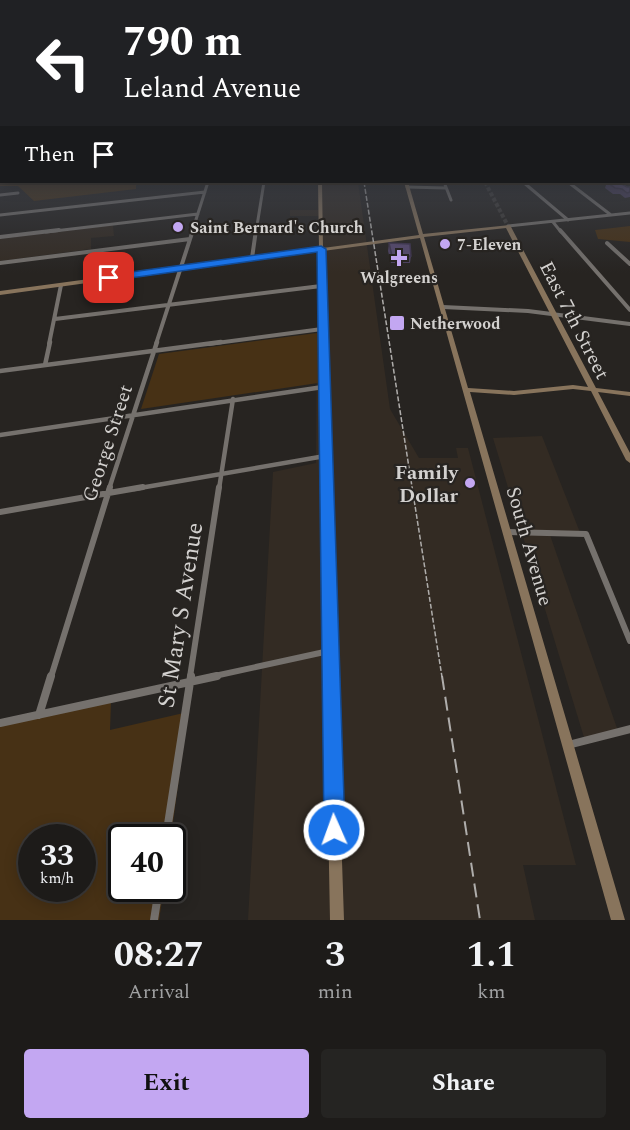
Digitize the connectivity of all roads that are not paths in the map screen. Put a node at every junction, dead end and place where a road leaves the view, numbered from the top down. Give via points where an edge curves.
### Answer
1 (207, 187) edge
2 (263, 187) edge
3 (320, 187) edge
4 (407, 187) edge
5 (435, 187) edge
6 (529, 187) edge
7 (574, 187) edge
8 (446, 188) joint
9 (205, 192) junction
10 (18, 194) dead end
11 (0, 195) edge
12 (451, 200) dead end
13 (630, 213) edge
14 (198, 214) junction
15 (0, 215) edge
16 (611, 215) junction
17 (568, 220) junction
18 (554, 222) junction
19 (508, 226) junction
20 (421, 236) junction
21 (0, 237) edge
22 (190, 239) junction
23 (607, 243) dead end
24 (321, 249) junction
25 (252, 258) junction
26 (0, 263) edge
27 (630, 264) edge
28 (180, 268) junction
29 (61, 285) junction
30 (321, 286) junction
31 (0, 293) edge
32 (168, 305) junction
33 (442, 307) junction
34 (630, 310) edge
35 (555, 314) junction
36 (55, 320) junction
37 (630, 324) edge
38 (322, 328) junction
39 (153, 351) junction
40 (45, 365) junction
41 (0, 371) edge
42 (323, 387) junction
43 (592, 388) junction
44 (466, 390) junction
45 (630, 394) edge
46 (233, 399) junction
47 (133, 414) junction
48 (0, 435) edge
49 (325, 456) junction
50 (630, 460) edge
51 (221, 474) junction
52 (108, 494) junction
53 (0, 512) edge
54 (507, 532) junction
55 (630, 641) edge
56 (330, 651) junction
57 (190, 680) junction
58 (39, 714) junction
59 (0, 723) edge
60 (630, 729) edge
61 (568, 745) junction
62 (168, 824) edge
63 (157, 902) edge
64 (154, 920) edge
65 (337, 920) edge
66 (618, 920) edge

1 - 9 street, George Street
2 - 25 street
3 - 24 street
4 - 20 street, South Avenue
5 - 8 street
6 - 17 street
7 - 16 street
8 - 12 street
9 - 14 street, George Street
9 - 15 street
10 - 11 street
13 - 16 street
14 - 21 street
14 - 22 street, George Street
16 - 17 street
17 - 18 street
18 - 19 street
18 - 34 street
19 - 20 street
19 - 35 street, East 7th Street
20 - 24 street
20 - 33 street, South Avenue
22 - 26 street
22 - 28 street, George Street
23 - 27 street
24 - 25 street
24 - 30 street
25 - 28 street
28 - 29 street
28 - 32 street, George Street
29 - 31 street
29 - 36 street
30 - 32 street
30 - 38 street
32 - 36 street
32 - 39 street, George Street
33 - 35 street
33 - 44 street, South Avenue
35 - 37 street
35 - 43 street, East 7th Street
36 - 40 street
38 - 39 street
38 - 42 street
39 - 40 street
39 - 47 street, George Street
40 - 41 street
42 - 46 street
42 - 49 street
43 - 44 street via 556,387 514,393
43 - 45 street
43 - 50 street, East 7th Street
44 - 54 street, South Avenue
46 - 47 street
46 - 51 street, St Mary S Avenue
47 - 48 street
47 - 52 street, George Street
49 - 51 street
49 - 56 street
51 - 52 street
51 - 57 street, St Mary S Avenue
52 - 53 street
52 - 58 street, George Street
54 - 55 street via 586,534
54 - 61 street, South Avenue
56 - 57 street
56 - 65 street
57 - 58 street
57 - 62 street, St Mary S Avenue
58 - 59 street
60 - 61 street
61 - 66 street, South Avenue
63 - 64 street

